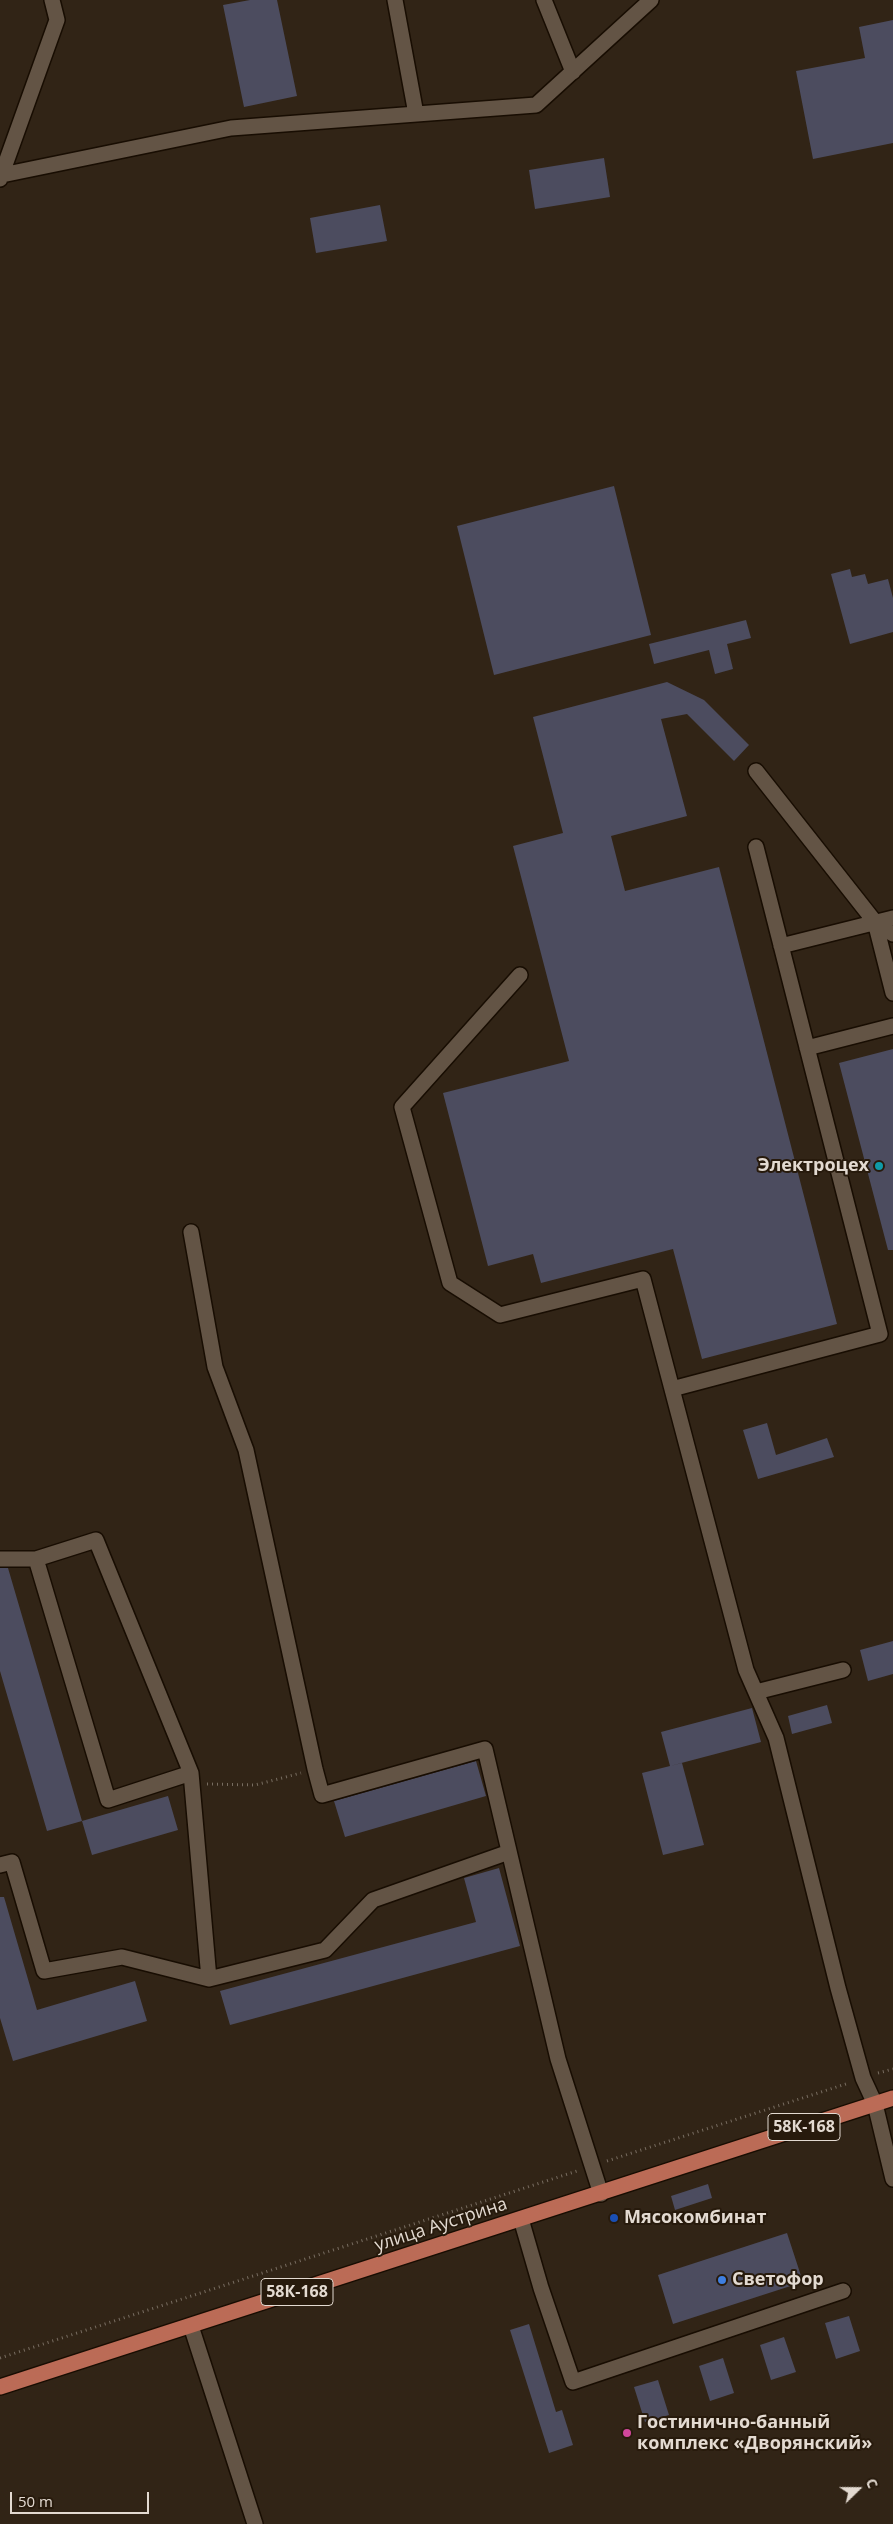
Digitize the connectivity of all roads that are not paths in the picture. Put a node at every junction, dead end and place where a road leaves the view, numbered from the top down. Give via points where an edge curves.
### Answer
1 (52, 0) edge
2 (395, 0) edge
3 (544, 0) edge
4 (651, 0) edge
5 (573, 72) junction
6 (416, 114) junction
7 (1, 177) edge
8 (756, 771) dead end
9 (756, 847) dead end
10 (893, 918) edge
11 (875, 922) junction
12 (893, 934) edge
13 (781, 946) junction
14 (520, 975) dead end
15 (893, 993) edge
16 (893, 1026) edge
17 (807, 1048) junction
18 (191, 1232) dead end
19 (887, 1332) edge
20 (672, 1389) junction
21 (36, 1558) junction
22 (0, 1560) edge
23 (843, 1670) dead end
24 (756, 1692) junction
25 (192, 1778) junction
26 (510, 1852) junction
27 (0, 1865) edge
28 (210, 1979) junction
29 (893, 2098) edge
30 (875, 2104) junction
31 (893, 2179) edge
32 (602, 2194) junction
33 (521, 2219) junction
34 (843, 2291) dead end
35 (191, 2326) junction
36 (0, 2387) edge
37 (255, 2524) edge

1 - 7 street via 57,20
2 - 6 street
3 - 5 street
4 - 5 street
5 - 6 street via 536,105
6 - 7 street via 231,128
8 - 11 street
9 - 13 street
10 - 11 street
11 - 12 street
11 - 13 street
11 - 15 street
13 - 17 street
14 - 20 street via 402,1107 450,1283 500,1316 643,1279
16 - 17 street
17 - 19 street
18 - 26 street via 215,1366 246,1450 322,1795 485,1749
19 - 20 street
20 - 24 street via 746,1670
21 - 22 street
21 - 25 street via 96,1540
21 - 25 street via 108,1800
23 - 24 street
24 - 30 street via 776,1738 838,1988 863,2078
25 - 28 street
26 - 28 street via 373,1900 325,1950
26 - 32 street via 558,2059
27 - 28 street via 12,1862 44,1971 122,1957
29 - 30 main road, улица Аустрина / 58К-168
30 - 31 street
30 - 32 main road, улица Аустрина / 58К-168
32 - 33 main road, улица Аустрина / 58К-168
33 - 34 street via 573,2382
33 - 35 main road, улица Аустрина / 58К-168
35 - 36 main road, улица Аустрина / 58К-168
35 - 37 street

